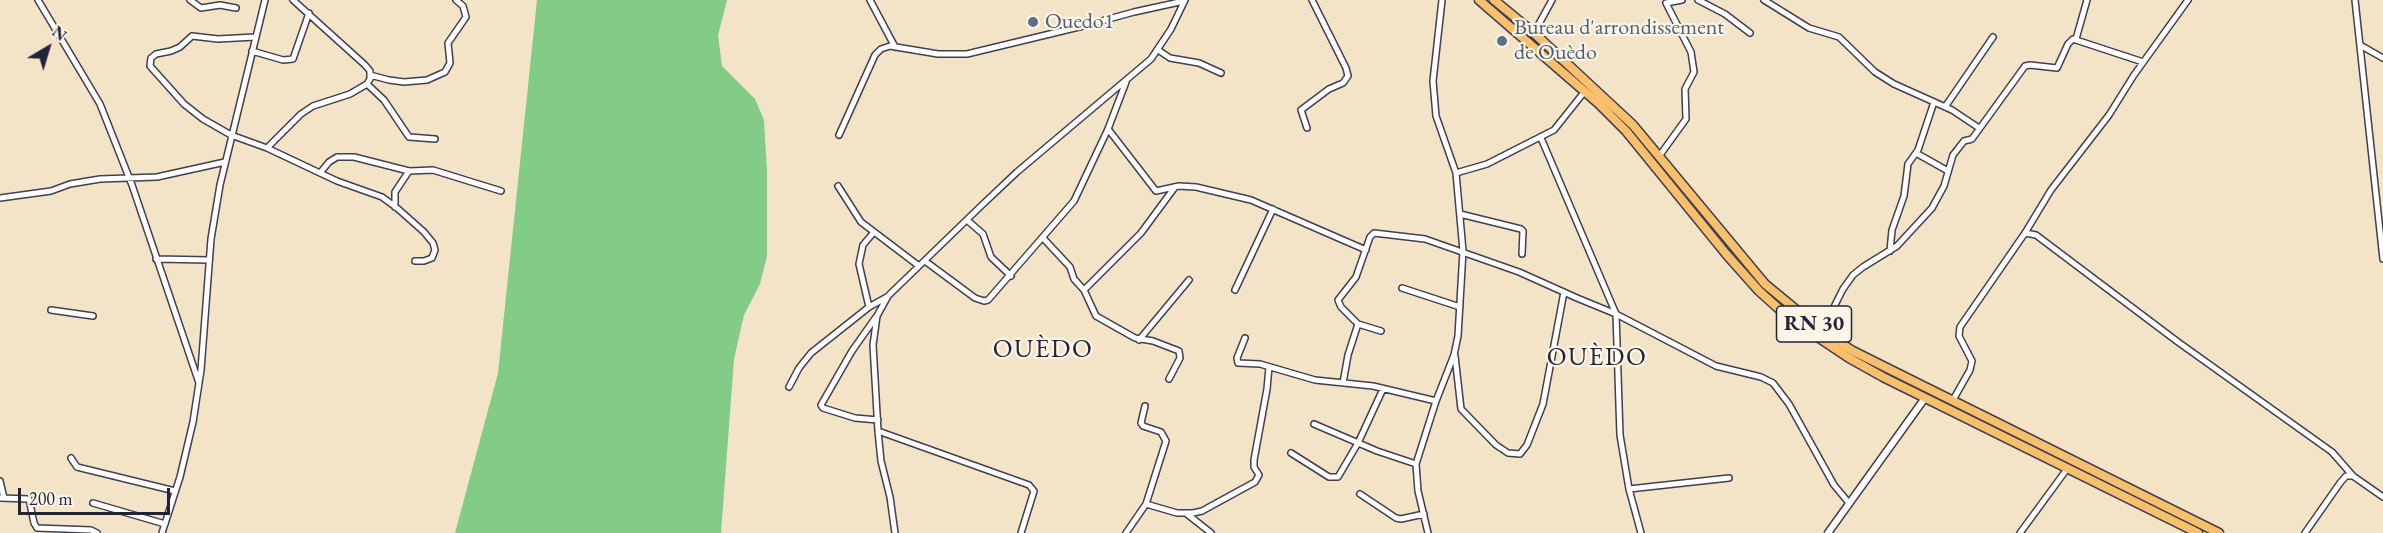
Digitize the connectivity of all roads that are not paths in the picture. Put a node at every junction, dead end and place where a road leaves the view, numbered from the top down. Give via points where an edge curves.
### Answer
1 (38, 0) edge
2 (190, 0) edge
3 (265, 0) edge
4 (293, 0) edge
5 (456, 0) edge
6 (870, 0) edge
7 (1312, 0) edge
8 (1442, 0) edge
9 (1479, 0) edge
10 (1494, 0) edge
11 (1551, 0) edge
12 (1682, 0) edge
13 (1698, 0) edge
14 (1764, 0) edge
15 (2087, 0) edge
16 (2188, 0) edge
17 (2355, 0) edge
18 (1185, 1) edge
19 (236, 8) dead end
20 (309, 13) junction
21 (1534, 33) junction
22 (1750, 33) dead end
23 (255, 37) junction
24 (1993, 37) dead end
25 (2076, 39) junction
26 (2360, 45) junction
27 (895, 47) junction
28 (1158, 50) junction
29 (252, 51) junction
30 (2382, 56) edge
31 (2143, 62) junction
32 (1221, 73) dead end
33 (370, 75) junction
34 (1126, 80) junction
35 (367, 84) junction
36 (1585, 91) junction
37 (1934, 102) junction
38 (1945, 106) junction
39 (1307, 128) dead end
40 (1979, 128) junction
41 (1108, 129) junction
42 (231, 135) junction
43 (839, 135) dead end
44 (1541, 138) junction
45 (435, 139) dead end
46 (267, 148) junction
47 (1916, 153) junction
48 (1660, 155) junction
49 (225, 162) junction
50 (409, 171) junction
51 (1948, 171) junction
52 (320, 173) junction
53 (1456, 173) junction
54 (127, 176) junction
55 (838, 186) dead end
56 (1175, 187) junction
57 (501, 191) dead end
58 (395, 192) junction
59 (382, 197) junction
60 (0, 198) edge
61 (395, 207) junction
62 (1273, 209) junction
63 (1460, 214) junction
64 (966, 220) junction
65 (874, 232) junction
66 (2025, 233) junction
67 (1043, 238) junction
68 (1366, 249) junction
69 (1463, 251) junction
70 (1890, 251) junction
71 (1522, 254) dead end
72 (156, 259) junction
73 (2383, 259) edge
74 (209, 260) junction
75 (415, 261) dead end
76 (925, 261) junction
77 (919, 266) junction
78 (1011, 276) junction
79 (1190, 280) dead end
80 (1402, 288) dead end
81 (1084, 290) junction
82 (1235, 290) dead end
83 (1564, 292) junction
84 (888, 296) junction
85 (869, 307) junction
86 (1460, 307) junction
87 (51, 310) dead end
88 (1616, 314) junction
89 (93, 316) dead end
90 (877, 316) junction
91 (1359, 324) junction
92 (1381, 331) dead end
93 (1822, 331) junction
94 (1245, 338) dead end
95 (1139, 340) junction
96 (1454, 355) junction
97 (1269, 367) junction
98 (1169, 379) dead end
99 (1343, 383) junction
100 (199, 384) junction
101 (789, 387) dead end
102 (1383, 390) junction
103 (1925, 398) junction
104 (1953, 400) junction
105 (1436, 401) junction
106 (1145, 406) dead end
107 (878, 420) junction
108 (1314, 424) dead end
109 (878, 431) junction
110 (1358, 443) junction
111 (1291, 453) dead end
112 (71, 458) dead end
113 (1416, 464) junction
114 (2067, 469) junction
115 (2353, 476) junction
116 (1729, 478) dead end
117 (0, 482) edge
118 (1629, 489) junction
119 (175, 491) junction
120 (1360, 494) dead end
121 (2383, 497) edge
122 (2, 498) edge
123 (93, 503) dead end
124 (1849, 503) junction
125 (1146, 504) junction
126 (1187, 514) junction
127 (1424, 514) junction
128 (165, 524) junction
129 (60, 531) edge
130 (1830, 532) edge
131 (97, 533) edge
132 (162, 533) edge
133 (895, 533) edge
134 (1021, 533) edge
135 (1125, 533) edge
136 (1211, 533) edge
137 (1428, 533) edge
138 (1641, 533) edge
139 (2020, 533) edge
140 (2198, 533) edge
141 (2219, 533) edge
142 (2305, 533) edge

1 - 54 street via 100,104
2 - 19 street via 201,8
3 - 23 street
4 - 20 street
5 - 33 street via 466,17 448,43 450,63 445,72 428,80 404,82
6 - 27 street
7 - 39 street via 1348,76 1301,110
8 - 53 street via 1433,81 1436,116
9 - 36 main road, RN 30
10 - 21 main road, RN 30 / RN 30
11 - 21 street
12 - 48 street via 1666,3 1691,52 1694,72 1685,89 1686,119
13 - 22 street
14 - 37 street via 1809,28 1839,37 1875,72
15 - 25 street
16 - 31 street
17 - 26 street
18 - 27 street via 967,54
18 - 28 street
20 - 29 street via 292,59
20 - 33 street via 365,65
21 - 48 main road, RN 30 / RN 30
23 - 29 street
23 - 42 street via 192,36 180,47 151,58 150,66 184,104
24 - 38 street
25 - 31 street
25 - 40 street via 2068,44 2057,68 2030,64 2020,71
26 - 30 street
26 - 73 street
27 - 43 street via 877,51
28 - 32 street via 1170,58 1203,64
28 - 34 street
29 - 42 street
31 - 66 street via 2051,190
33 - 35 street
34 - 41 street
34 - 64 street
35 - 45 street via 384,100 409,137
35 - 46 street via 313,106
36 - 44 street via 1554,130
36 - 103 main road, RN 30 via 1626,131 1727,255 1776,307 1849,358
37 - 38 street
37 - 47 street
38 - 40 street
40 - 51 street via 1955,153
41 - 56 street via 1156,191
41 - 67 street via 1074,201
42 - 46 street
42 - 49 street
44 - 53 street via 1487,164
44 - 88 street
46 - 52 street
47 - 51 street
47 - 70 street via 1907,168
48 - 93 main road, RN 30 / RN 30 via 1765,284
49 - 54 street via 157,177
49 - 74 street
50 - 52 street via 343,156 329,162
50 - 57 street via 433,170
50 - 58 street
51 - 70 street via 1932,208
52 - 59 street
53 - 63 street
54 - 60 street
54 - 72 street
55 - 65 street via 861,222
56 - 62 street via 1209,189
56 - 81 street via 1141,233
58 - 59 street
58 - 61 street
59 - 61 street
61 - 75 street via 433,243 432,258
62 - 68 street
62 - 82 street
63 - 69 street
63 - 71 street via 1521,229
64 - 76 street
64 - 78 street via 983,234 991,257
65 - 77 street
65 - 85 street via 863,245 859,264
66 - 104 street via 1960,327 1959,336 1972,366
66 - 115 street via 2036,235 2332,452
67 - 78 street
67 - 81 street via 1065,259
68 - 69 street via 1372,235 1386,233 1414,236
68 - 91 street via 1356,278 1338,300
69 - 83 street
69 - 86 street
70 - 93 street via 1853,275
72 - 74 street
72 - 100 street
74 - 100 street
76 - 77 street
76 - 78 street via 984,301
77 - 84 street
79 - 95 street
80 - 86 street
81 - 95 street via 1096,316
83 - 88 street
83 - 96 street via 1543,404 1520,454 1508,453 1496,445 1461,408
84 - 85 street
84 - 90 street
85 - 101 street via 811,353
86 - 96 street
87 - 89 street
88 - 118 street via 1620,435
88 - 124 street via 1716,366 1773,383 1834,485
90 - 107 street via 873,345
90 - 107 street via 821,405 855,418
91 - 92 street
91 - 99 street
93 - 104 main road, RN 30 / RN 30 via 1853,351
94 - 97 street via 1237,362
95 - 98 street via 1171,347 1181,354
96 - 105 street
97 - 99 street
97 - 126 street via 1254,460 1258,479 1202,511
99 - 102 street
100 - 119 street
102 - 105 street
102 - 110 street
103 - 114 main road, RN 30
103 - 124 street
104 - 141 main road, RN 30 / RN 30
105 - 113 street
106 - 125 street via 1141,423 1161,432 1166,441
107 - 109 street
108 - 110 street
109 - 133 street
109 - 134 street via 1029,485 1034,491
110 - 111 street via 1334,478
110 - 113 street
112 - 119 street via 77,467
113 - 127 street
114 - 139 street
114 - 140 main road, RN 30
115 - 121 street
115 - 142 street via 2346,476 2340,483
116 - 118 street
117 - 122 street
118 - 138 street
119 - 128 street
120 - 127 street via 1396,518
122 - 129 street via 28,499 34,526
123 - 128 street
124 - 130 street
125 - 126 street
125 - 135 street
126 - 136 street
127 - 137 street
128 - 132 street
129 - 131 street

